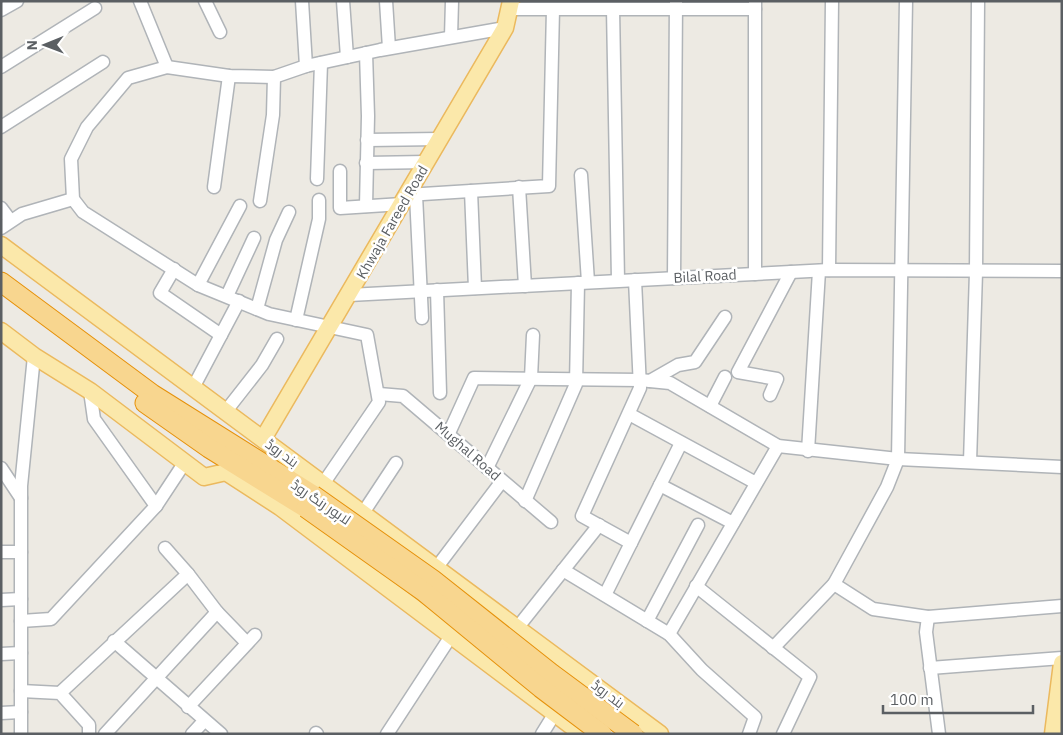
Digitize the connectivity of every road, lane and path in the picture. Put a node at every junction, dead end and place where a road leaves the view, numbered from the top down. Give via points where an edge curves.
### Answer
1 (17, 1) edge
2 (140, 1) edge
3 (205, 1) edge
4 (302, 1) edge
5 (343, 1) edge
6 (386, 1) edge
7 (452, 1) edge
8 (832, 1) edge
9 (906, 1) edge
10 (978, 1) edge
11 (510, 5) edge
12 (676, 5) edge
13 (755, 5) edge
14 (95, 8) dead end
15 (553, 9) junction
16 (613, 9) junction
17 (1, 10) edge
18 (504, 28) junction
19 (220, 32) dead end
20 (451, 36) junction
21 (389, 48) junction
22 (366, 53) junction
23 (347, 57) junction
24 (103, 62) dead end
25 (321, 63) junction
26 (167, 66) junction
27 (306, 66) junction
28 (1, 67) edge
29 (229, 76) junction
30 (274, 77) junction
31 (1, 127) edge
32 (440, 139) junction
33 (367, 140) junction
34 (427, 162) junction
35 (366, 163) junction
36 (340, 171) dead end
37 (581, 175) dead end
38 (317, 179) dead end
39 (214, 187) dead end
40 (519, 187) junction
41 (471, 191) junction
42 (73, 198) junction
43 (408, 198) junction
44 (260, 200) dead end
45 (319, 200) dead end
46 (240, 206) dead end
47 (366, 206) junction
48 (1, 208) edge
49 (289, 212) dead end
50 (6, 224) edge
51 (254, 238) dead end
52 (1, 245) edge
53 (174, 269) junction
54 (902, 269) junction
55 (824, 271) junction
56 (1062, 271) edge
57 (791, 272) junction
58 (976, 272) junction
59 (754, 274) junction
60 (674, 278) junction
61 (618, 280) junction
62 (635, 280) junction
63 (1, 282) edge
64 (583, 282) junction
65 (198, 284) junction
66 (524, 286) junction
67 (475, 288) junction
68 (437, 290) junction
69 (420, 291) junction
70 (349, 295) junction
71 (1, 297) edge
72 (233, 298) junction
73 (257, 309) junction
74 (725, 317) dead end
75 (422, 318) dead end
76 (296, 320) junction
77 (330, 327) junction
78 (1, 331) edge
79 (221, 335) junction
80 (533, 335) dead end
81 (277, 339) dead end
82 (34, 356) junction
83 (725, 377) dead end
84 (531, 378) junction
85 (576, 378) junction
86 (645, 380) junction
87 (194, 386) junction
88 (90, 391) junction
89 (440, 393) dead end
90 (379, 394) junction
91 (770, 395) dead end
92 (710, 406) junction
93 (226, 411) junction
94 (628, 414) junction
95 (449, 434) junction
96 (263, 439) junction
97 (682, 442) junction
98 (778, 446) junction
99 (808, 450) junction
100 (898, 459) junction
101 (185, 462) junction
102 (970, 462) junction
103 (396, 463) dead end
104 (1062, 466) edge
105 (1, 468) edge
106 (487, 468) junction
107 (502, 480) junction
108 (756, 483) junction
109 (660, 485) junction
110 (314, 495) junction
111 (21, 498) junction
112 (525, 501) junction
113 (156, 506) junction
114 (363, 513) junction
115 (551, 522) dead end
116 (733, 523) junction
117 (599, 525) junction
118 (698, 525) dead end
119 (631, 543) junction
120 (165, 548) dead end
121 (1, 552) edge
122 (21, 552) junction
123 (437, 567) junction
124 (563, 570) junction
125 (188, 574) junction
126 (834, 584) junction
127 (696, 586) junction
128 (605, 595) junction
129 (21, 599) junction
130 (1, 600) edge
131 (1062, 606) edge
132 (217, 612) junction
133 (928, 617) junction
134 (21, 621) junction
135 (648, 621) junction
136 (518, 627) junction
137 (669, 634) junction
138 (451, 636) junction
139 (114, 641) junction
140 (773, 648) junction
141 (1, 654) edge
142 (21, 654) junction
143 (1062, 658) edge
144 (1062, 663) edge
145 (930, 668) junction
146 (156, 679) junction
147 (21, 691) junction
148 (60, 692) junction
149 (188, 707) junction
150 (21, 712) junction
151 (1, 713) edge
152 (555, 713) junction
153 (204, 721) junction
154 (92, 731) edge
155 (21, 734) edge
156 (105, 734) edge
157 (192, 734) edge
158 (221, 734) edge
159 (387, 734) edge
160 (542, 734) edge
161 (582, 734) edge
162 (602, 734) edge
163 (633, 734) edge
164 (660, 734) edge
165 (749, 734) edge
166 (783, 734) edge
167 (939, 734) edge
168 (1053, 734) edge

1 - 17 street
2 - 26 street
3 - 19 street
4 - 27 street
5 - 23 street
6 - 21 street
7 - 20 street
8 - 55 street
9 - 54 street
10 - 58 street
11 - 15 street
11 - 18 main road, Khwaja Fareed Road
12 - 13 street
12 - 16 street
12 - 60 street
13 - 59 street
14 - 28 street
15 - 16 street
15 - 40 street via 549,186
16 - 61 street
18 - 20 street
18 - 32 main road, Khwaja Fareed Road
20 - 21 street
21 - 22 street
22 - 23 street
22 - 33 street
23 - 25 street
24 - 31 street
25 - 27 street
25 - 38 street
26 - 29 street
26 - 42 street via 128,78 87,127 71,158
27 - 30 street
29 - 30 street
29 - 39 street
30 - 44 street via 274,115
32 - 33 street
32 - 34 main road, Khwaja Fareed Road
33 - 35 street
34 - 35 street
34 - 43 main road, Khwaja Fareed Road
35 - 47 street
36 - 47 street via 340,208
37 - 64 street
40 - 41 street
40 - 66 street
41 - 43 street
41 - 67 street
42 - 50 street via 22,214
42 - 53 street via 83,212
43 - 47 street
43 - 69 street
43 - 70 main road, Khwaja Fareed Road
45 - 76 street via 319,219
46 - 65 street
48 - 50 street
49 - 73 street via 276,240
51 - 72 street
52 - 87 main road, بند روڈ
53 - 65 street
53 - 79 street via 160,293
54 - 55 street, Bilal Road
54 - 58 street, Bilal Road
54 - 100 street
55 - 57 street, Bilal Road
55 - 99 street
56 - 58 street, Bilal Road
57 - 59 street, Bilal Road
57 - 91 street via 738,372 776,379
58 - 102 street
59 - 60 street, Bilal Road
60 - 62 street, Bilal Road
61 - 62 street, Bilal Road
61 - 64 street, Bilal Road
62 - 86 street
63 - 110 highway, لاہور رنگ روڈ via 152,394
64 - 66 street, Bilal Road
64 - 85 street
65 - 72 street
66 - 67 street, Bilal Road
67 - 68 street, Bilal Road
68 - 69 street, Bilal Road
68 - 89 street
69 - 70 street, Bilal Road
69 - 75 street
70 - 77 main road, Khwaja Fareed Road
71 - 110 highway, لاہور رنگ روڈ via 175,426 240,467
72 - 73 street
72 - 79 street
73 - 76 street
74 - 86 street via 695,362 678,365
76 - 77 street
77 - 90 street via 367,335
77 - 96 main road, Khwaja Fareed Road
78 - 82 main road
79 - 87 street
80 - 84 street
81 - 93 street via 262,365
82 - 88 main road
82 - 111 street
83 - 92 street
84 - 85 street
84 - 95 street via 474,378
84 - 106 street
85 - 86 street
85 - 112 street
86 - 92 street via 670,383
86 - 94 street
87 - 93 main road, بند روڈ
88 - 101 main road
88 - 113 street via 94,419
90 - 95 street, Mughal Road via 403,396
90 - 110 street via 379,402
92 - 98 street
93 - 96 main road, بند روڈ
94 - 97 street
94 - 117 street via 582,516
95 - 106 street, Mughal Road
96 - 110 main road, بند روڈ
97 - 108 street
97 - 109 street
98 - 99 street
98 - 108 street
99 - 100 street
100 - 102 street
100 - 126 street
101 - 113 street
101 - 138 main road via 204,477 226,472 280,507
102 - 104 street
103 - 114 street
105 - 111 street
106 - 107 street, Mughal Road
107 - 112 street, Mughal Road
107 - 123 street
108 - 116 street
109 - 116 street
109 - 119 street
110 - 114 main road, بند روڈ
110 - 162 highway, لاہور رنگ روڈ, bridge via 423,591
110 - 163 highway, لاہور رنگ روڈ, bridge via 432,579
111 - 122 street
112 - 115 street, Mughal Road
113 - 134 street via 51,619
114 - 123 main road, بند روڈ
116 - 127 street
117 - 119 street
117 - 124 street
118 - 135 street
119 - 128 street
120 - 125 street
121 - 122 street
122 - 129 street
123 - 136 main road, بند روڈ
124 - 128 street
124 - 136 street
125 - 132 street
125 - 139 street
126 - 133 street via 873,609
126 - 140 street
127 - 137 street
127 - 140 street
128 - 135 street
129 - 130 street
129 - 134 street
131 - 133 street
132 - 146 street
132 - 149 street via 251,639
133 - 145 street via 926,632
134 - 142 street
135 - 137 street
136 - 164 main road, بند روڈ
137 - 165 street via 702,670 755,717
138 - 152 main road
138 - 159 street
139 - 146 street
139 - 148 street
140 - 166 street via 810,677
141 - 142 street
142 - 147 street
143 - 145 street
144 - 168 main road
145 - 167 street
146 - 149 street
146 - 156 street
147 - 148 street
147 - 150 street
148 - 154 street
149 - 153 street
150 - 151 street
150 - 155 street
152 - 160 street
152 - 161 main road
153 - 157 street
153 - 158 street

